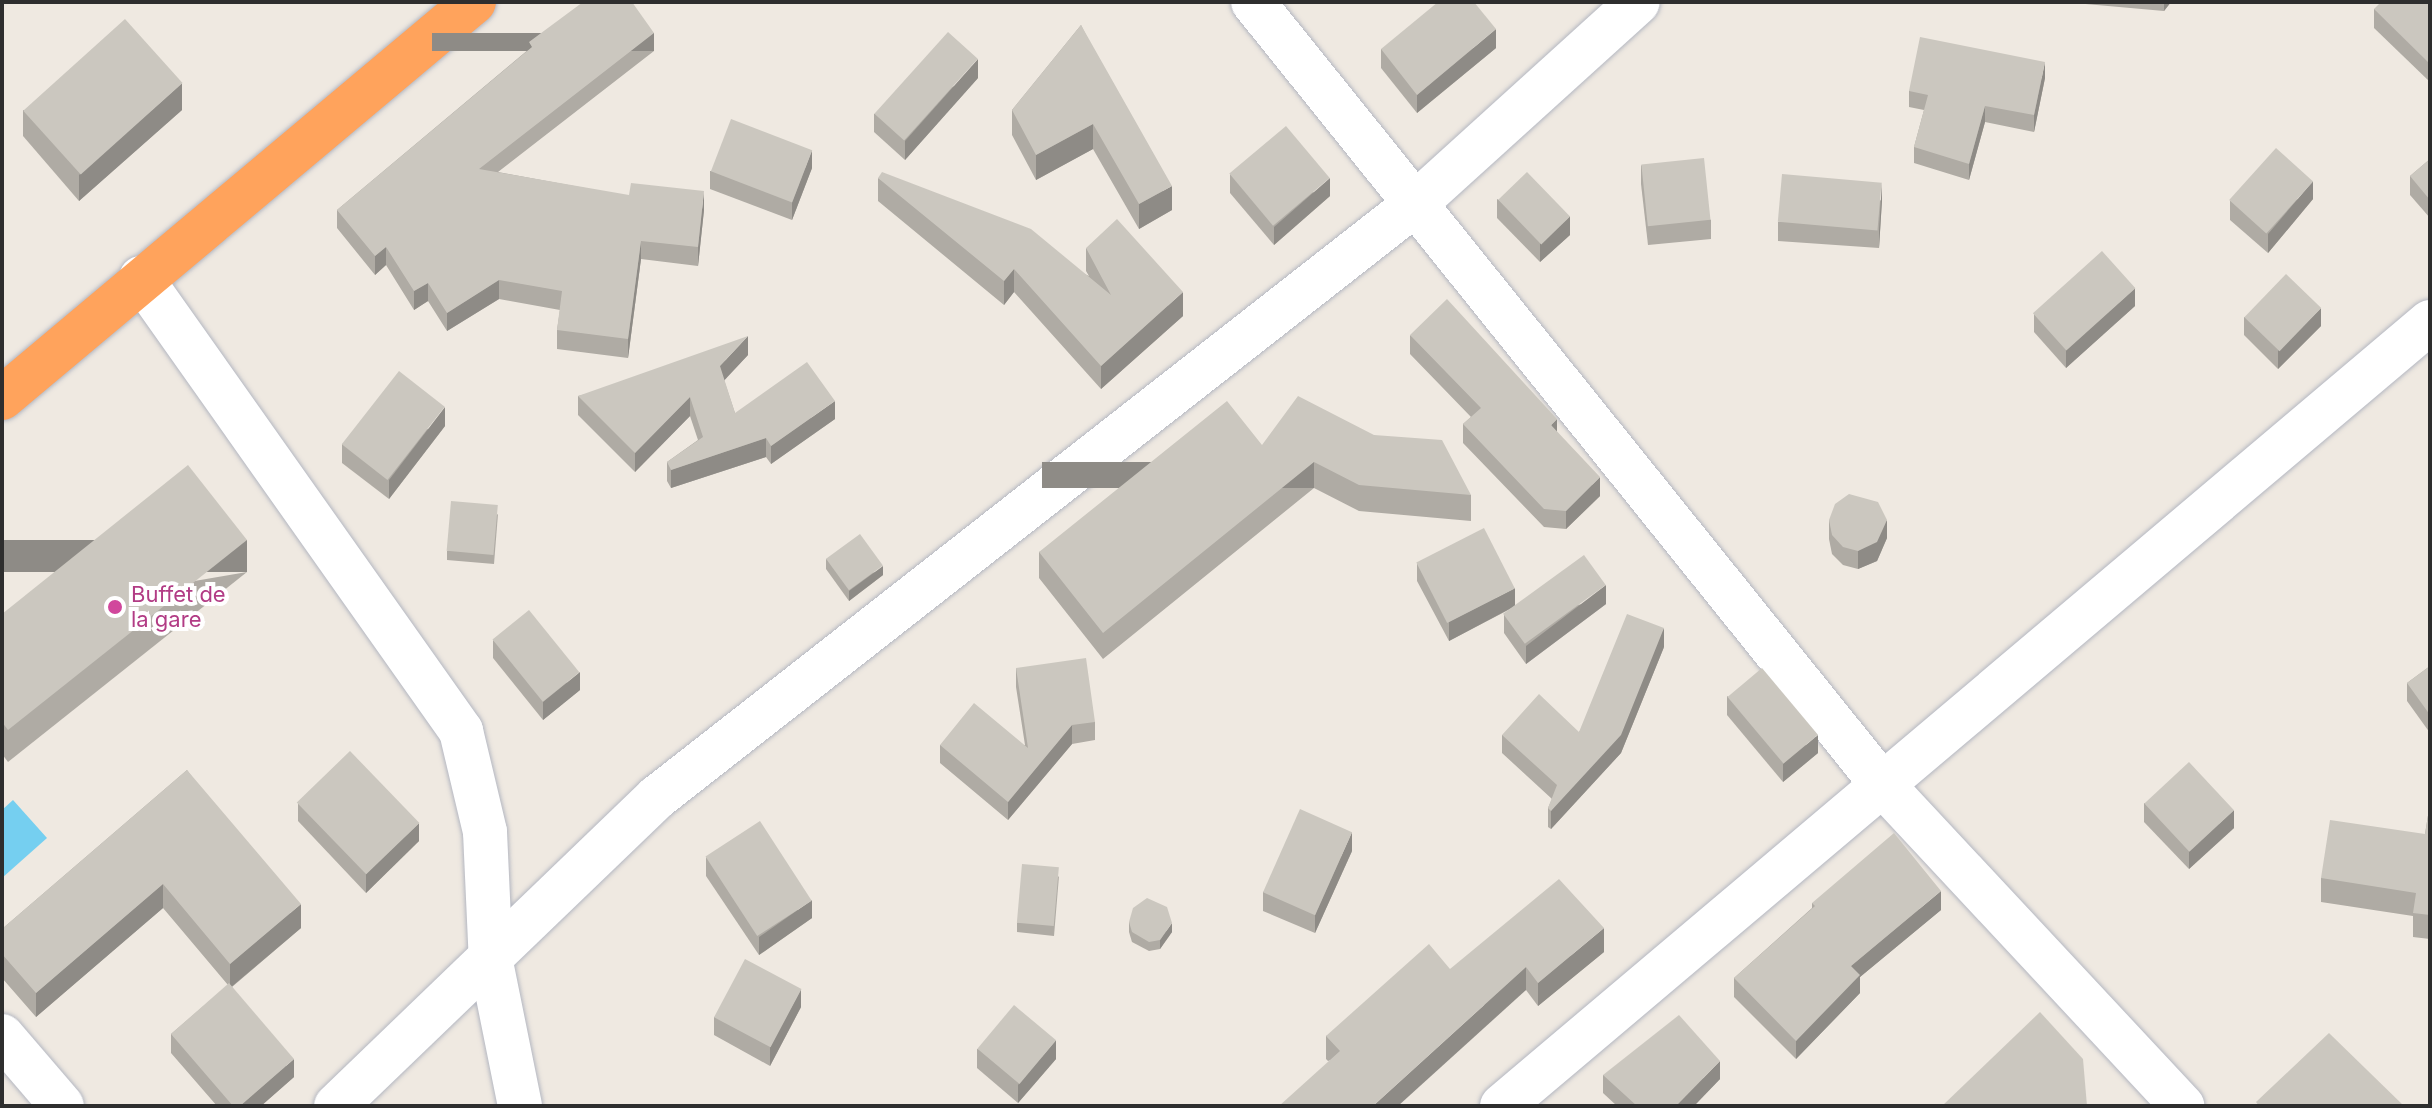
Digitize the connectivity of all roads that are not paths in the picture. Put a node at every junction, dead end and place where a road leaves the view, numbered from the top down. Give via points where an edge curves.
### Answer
1 (474, 2) edge
2 (1253, 2) edge
3 (1638, 2) edge
4 (1414, 205) junction
5 (141, 278) junction
6 (2430, 322) edge
7 (2, 398) edge
8 (1881, 783) junction
9 (491, 962) junction
10 (2, 1036) edge
11 (62, 1106) edge
12 (336, 1106) edge
13 (520, 1106) edge
14 (1502, 1106) edge
15 (2182, 1106) edge

1 - 5 highway
2 - 4 street
3 - 4 street
4 - 8 street
4 - 9 street via 656,798
5 - 7 highway
5 - 9 street via 461,731 485,832
6 - 8 street
8 - 14 street
8 - 15 street
9 - 12 street
9 - 13 street
10 - 11 street

